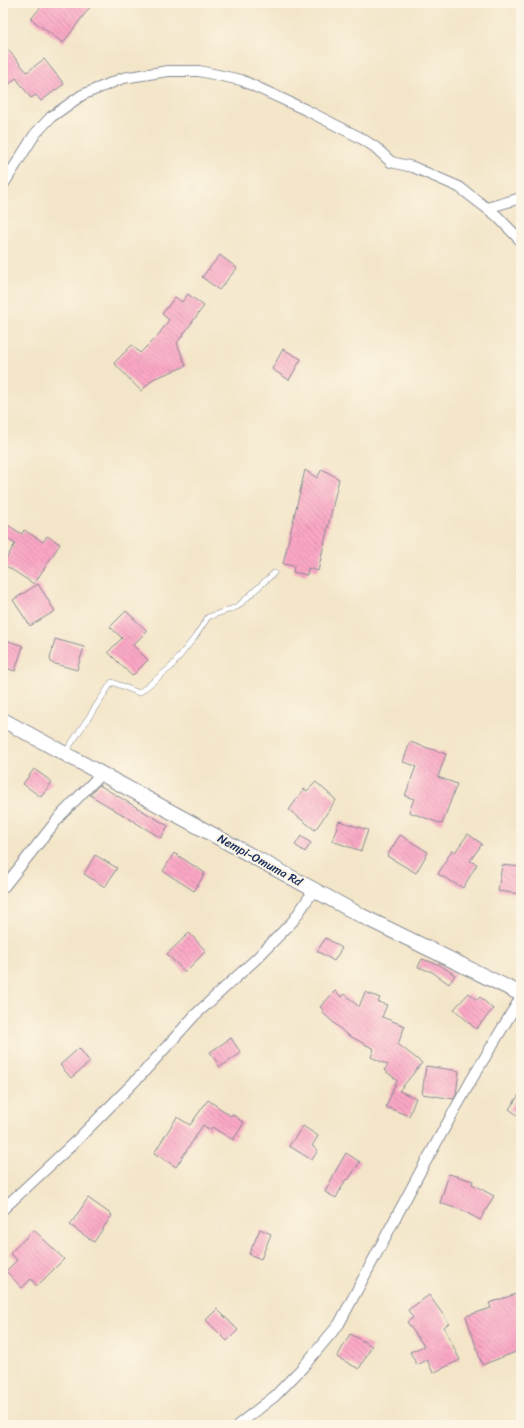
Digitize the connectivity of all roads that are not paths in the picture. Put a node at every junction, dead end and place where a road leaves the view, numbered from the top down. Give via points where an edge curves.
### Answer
1 (3, 185) edge
2 (521, 198) edge
3 (487, 208) junction
4 (521, 241) edge
5 (274, 573) dead end
6 (3, 720) edge
7 (65, 753) junction
8 (102, 774) junction
9 (3, 888) edge
10 (314, 890) junction
11 (521, 996) edge
12 (3, 1209) edge
13 (238, 1425) edge

1 - 3 street via 35,134 50,117 82,94 123,78 168,71 199,71 240,80 306,110 375,147 391,162 413,167 459,187
2 - 3 street
3 - 4 street
5 - 7 lane via 237,607 208,617 172,667 139,693 112,682
6 - 7 street, Nempi-Omuma Rd
7 - 8 street, Nempi-Omuma Rd
8 - 9 street via 61,815
8 - 10 street, Nempi-Omuma Rd
10 - 11 street, Nempi-Omuma Rd
10 - 12 street via 293,921 256,959 195,1015 76,1141
11 - 13 street via 428,1159 339,1324 275,1396

